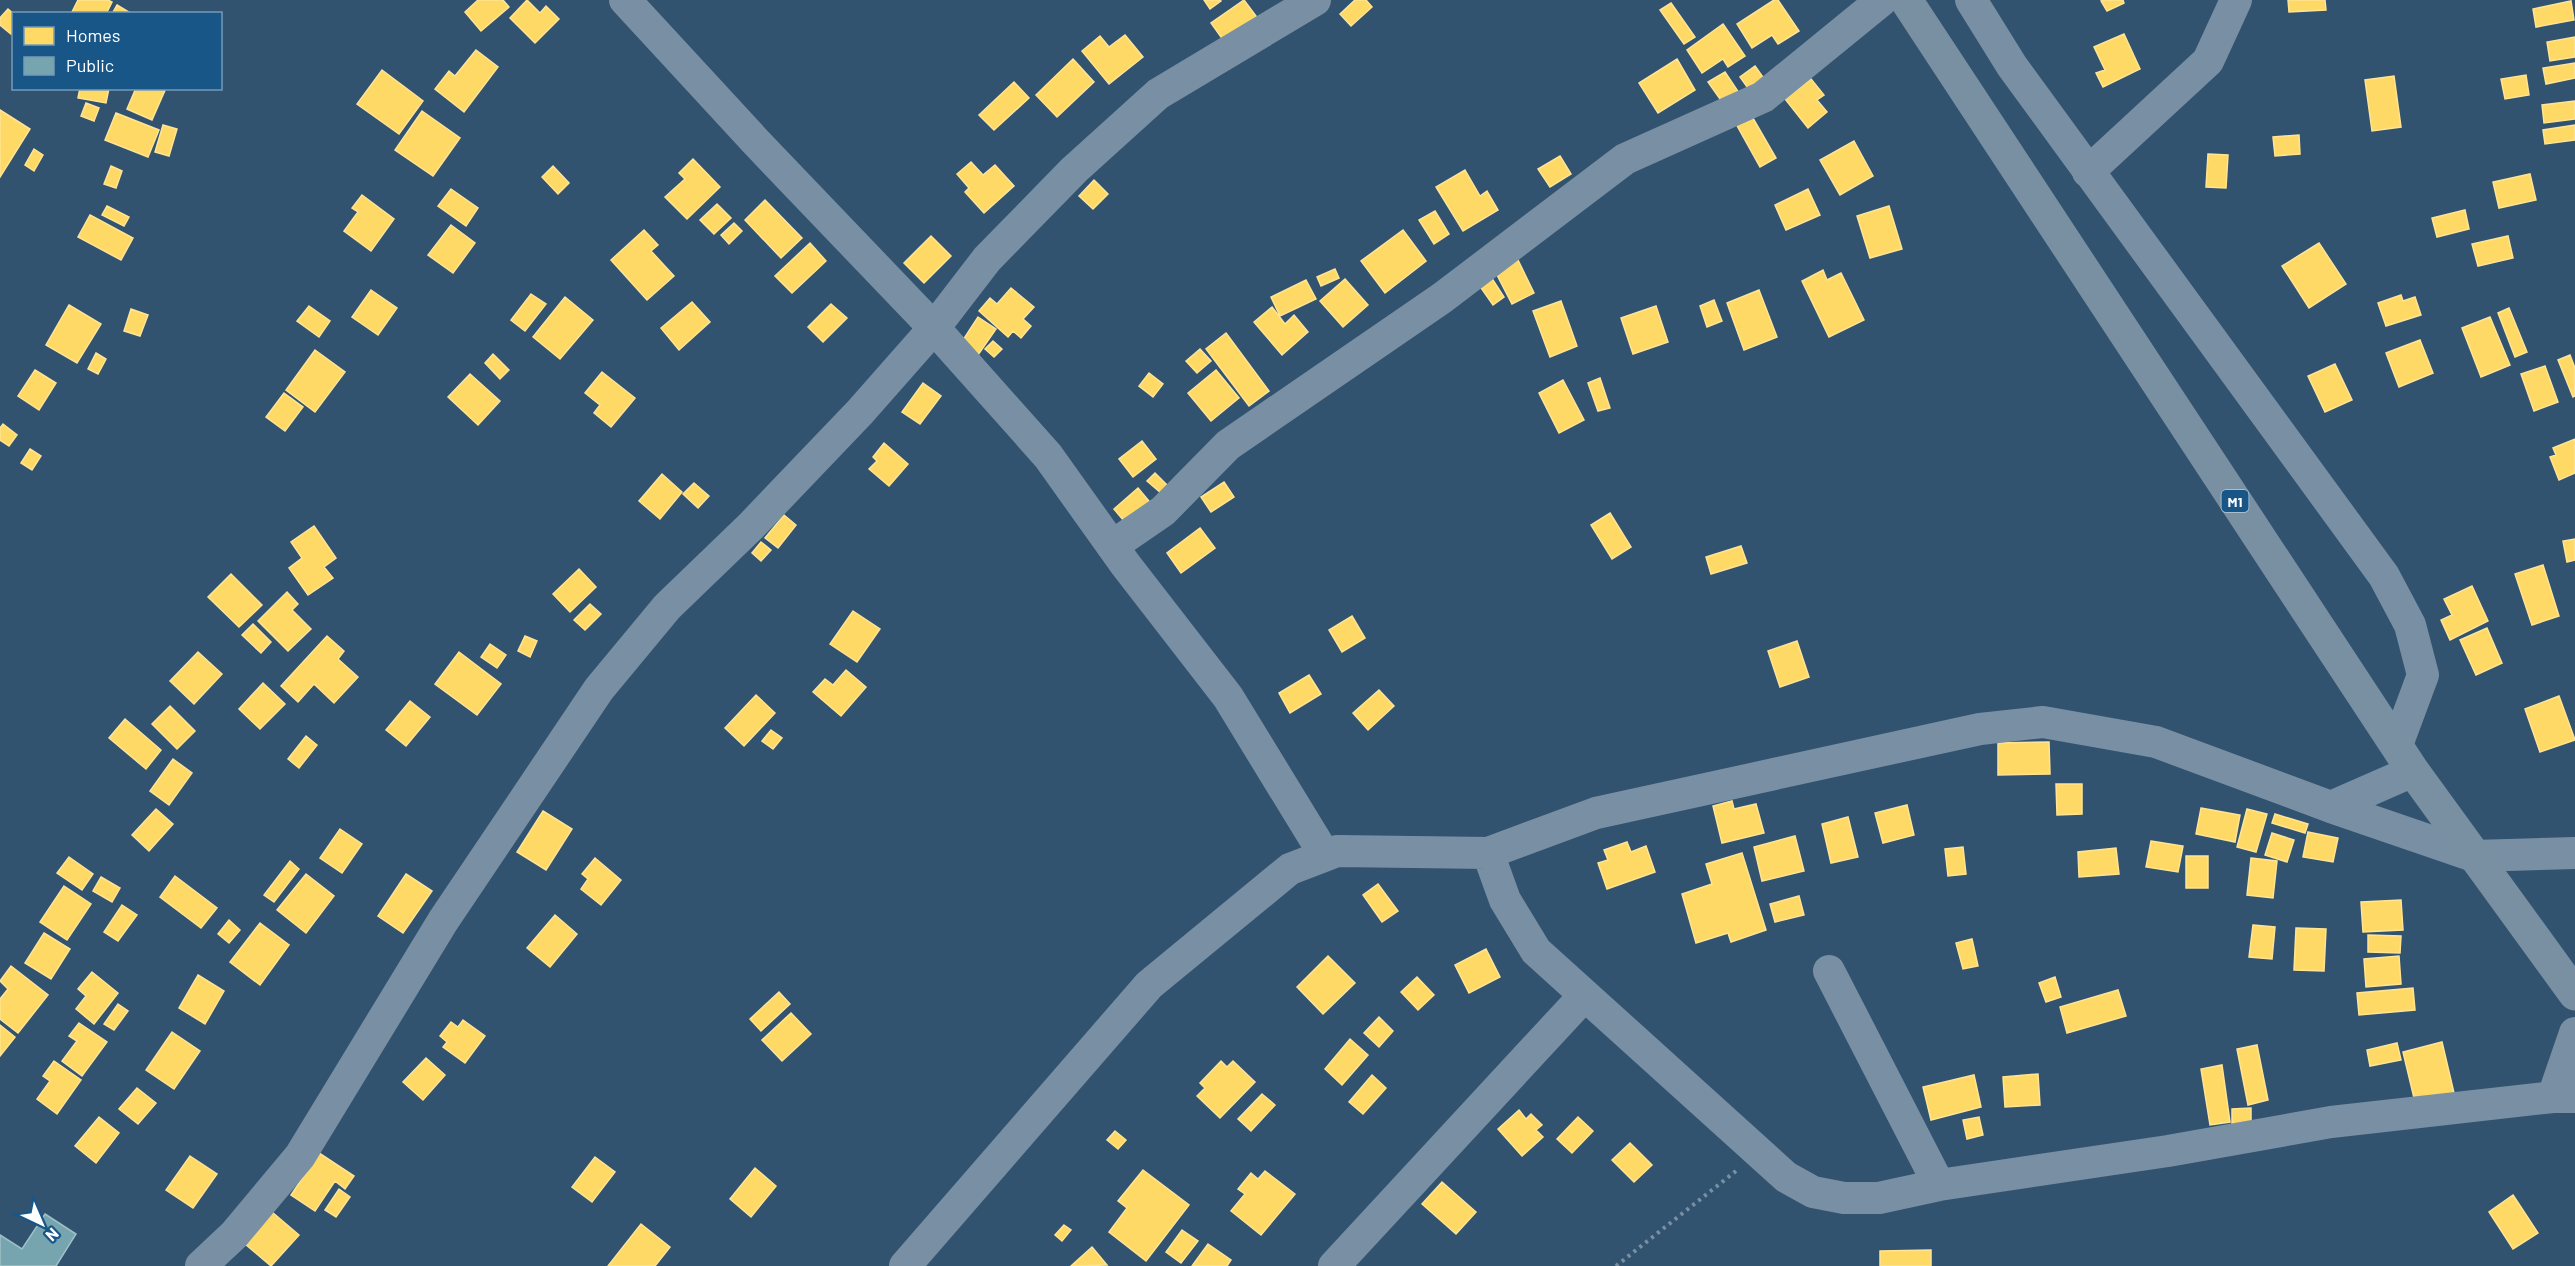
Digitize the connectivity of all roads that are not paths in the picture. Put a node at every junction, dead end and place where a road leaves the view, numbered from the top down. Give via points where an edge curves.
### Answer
1 (625, 0) edge
2 (1315, 0) edge
3 (1882, 0) edge
4 (1906, 0) edge
5 (1971, 0) edge
6 (2236, 0) edge
7 (2088, 172) junction
8 (934, 328) junction
9 (1113, 546) junction
10 (2405, 758) junction
11 (2331, 807) junction
12 (1488, 853) junction
13 (2575, 853) edge
14 (1324, 854) junction
15 (2474, 856) junction
16 (1829, 971) dead end
17 (2575, 994) edge
18 (1584, 996) junction
19 (2575, 1034) edge
20 (2564, 1097) edge
21 (1939, 1185) junction
22 (909, 1264) edge
23 (201, 1266) edge
24 (1334, 1266) edge

1 - 8 street
2 - 8 street via 1158,94 1074,170 987,259
3 - 9 street via 1763,97 1625,159 1442,298 1228,445 1163,511
4 - 10 highway, M1
5 - 7 street via 2012,66
6 - 7 street via 2208,61
7 - 10 street via 2384,576 2410,625 2423,675
8 - 9 street via 1048,456
8 - 23 street via 861,412 667,607 599,689 443,921 300,1156 234,1235
9 - 14 street via 1228,697
10 - 11 street
10 - 15 highway, M1
11 - 12 street via 2156,742 2043,722 1980,729 1596,813
11 - 15 street
12 - 14 street
12 - 18 street via 1519,927 1536,951
13 - 15 street
14 - 22 street via 1290,868 1149,985
15 - 17 highway, M1
16 - 21 street
18 - 21 street via 1786,1177 1813,1192 1845,1198 1879,1198
18 - 24 street
19 - 20 street
20 - 21 street via 2331,1122

